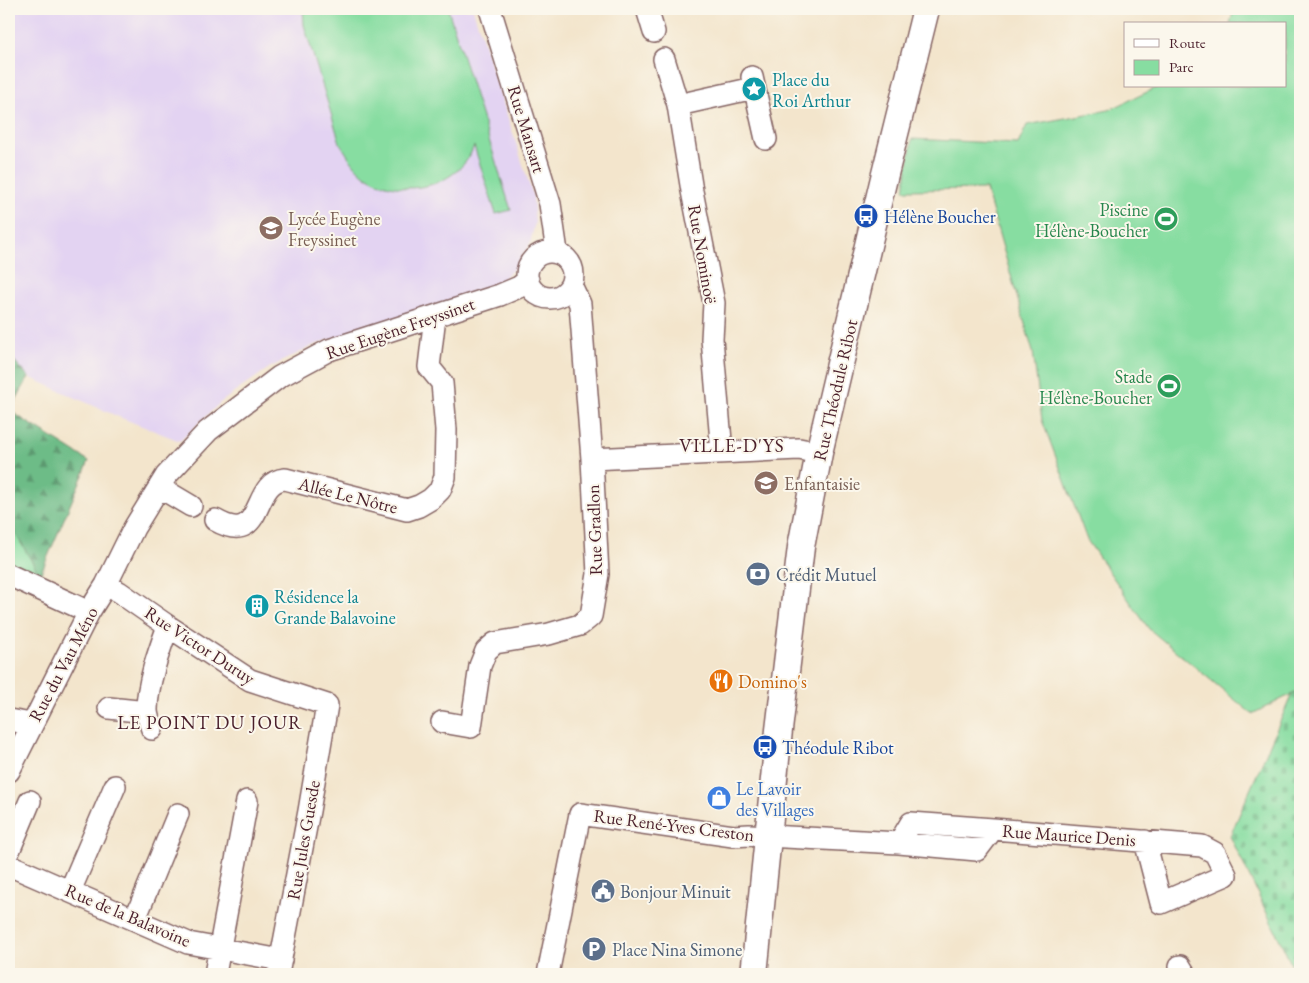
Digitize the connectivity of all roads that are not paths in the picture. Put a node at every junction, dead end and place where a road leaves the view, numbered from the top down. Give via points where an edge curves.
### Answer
1 (490, 9) edge
2 (647, 9) edge
3 (926, 9) edge
4 (654, 32) dead end
5 (664, 60) dead end
6 (678, 105) junction
7 (766, 139) dead end
8 (556, 252) junction
9 (528, 280) junction
10 (572, 285) junction
11 (435, 316) junction
12 (722, 452) junction
13 (819, 453) junction
14 (592, 458) junction
15 (159, 488) junction
16 (192, 506) dead end
17 (215, 520) dead end
18 (9, 575) edge
19 (106, 585) junction
20 (89, 612) junction
21 (168, 626) junction
22 (327, 705) joint
23 (109, 708) dead end
24 (9, 720) edge
25 (442, 722) dead end
26 (31, 724) junction
27 (9, 771) edge
28 (115, 786) dead end
29 (30, 801) dead end
30 (247, 801) dead end
31 (178, 814) dead end
32 (768, 836) junction
33 (1145, 841) dead end
34 (9, 851) edge
35 (9, 864) edge
36 (70, 891) junction
37 (135, 920) junction
38 (219, 948) junction
39 (280, 967) edge
40 (214, 974) edge
41 (548, 974) edge
42 (754, 974) edge

1 - 8 street, Rue Mansart via 550,204
2 - 4 street
3 - 13 main road, Rue Théodule Ribot
5 - 6 street, Rue Nominoë
6 - 7 street via 753,83
6 - 12 street, Rue Nominoë via 714,303 712,339
8 - 9 street via 541,253 535,257 528,270
8 - 10 street via 571,262
9 - 10 street via 535,292 543,297 562,295
9 - 11 street, Rue Eugène Freyssinet via 500,295
10 - 14 street, Rue Gradlon via 580,304
11 - 15 street, Rue Eugène Freyssinet via 329,350 279,377 208,431 166,476
11 - 17 street, Allée Le Nôtre via 429,367 442,383 446,430 445,476 440,490 432,499 407,510 278,479 272,483 252,520 245,526 234,528
12 - 13 street via 799,450
12 - 14 street
13 - 32 main road, Rue Théodule Ribot via 799,564
14 - 25 street, Rue Gradlon via 598,574 591,616 580,625 549,634 495,643 486,651 480,666 471,727
15 - 16 street
15 - 19 street, Rue Eugène Freyssinet via 134,528
18 - 20 street
19 - 20 street, Rue du Vau Méno
19 - 21 street, Rue Victor Duruy
20 - 26 street, Rue du Vau Méno
21 - 22 street, Rue Victor Duruy via 250,680
21 - 23 street via 157,656 150,721
22 - 39 street, Rue Jules Guesde
24 - 26 street
26 - 27 street, Rue du Vau Méno
28 - 36 street
29 - 34 street
30 - 38 street
31 - 37 street
32 - 33 street, Rue Maurice Denis via 977,850 993,830
32 - 41 street, Rue René-Yves Creston via 733,836 580,814
32 - 42 main road, Rue Théodule Ribot
35 - 36 street, Rue de la Balavoine
36 - 37 street, Rue de la Balavoine
37 - 38 street, Rue de la Balavoine via 188,943
38 - 39 street, Rue de la Balavoine
38 - 40 street

